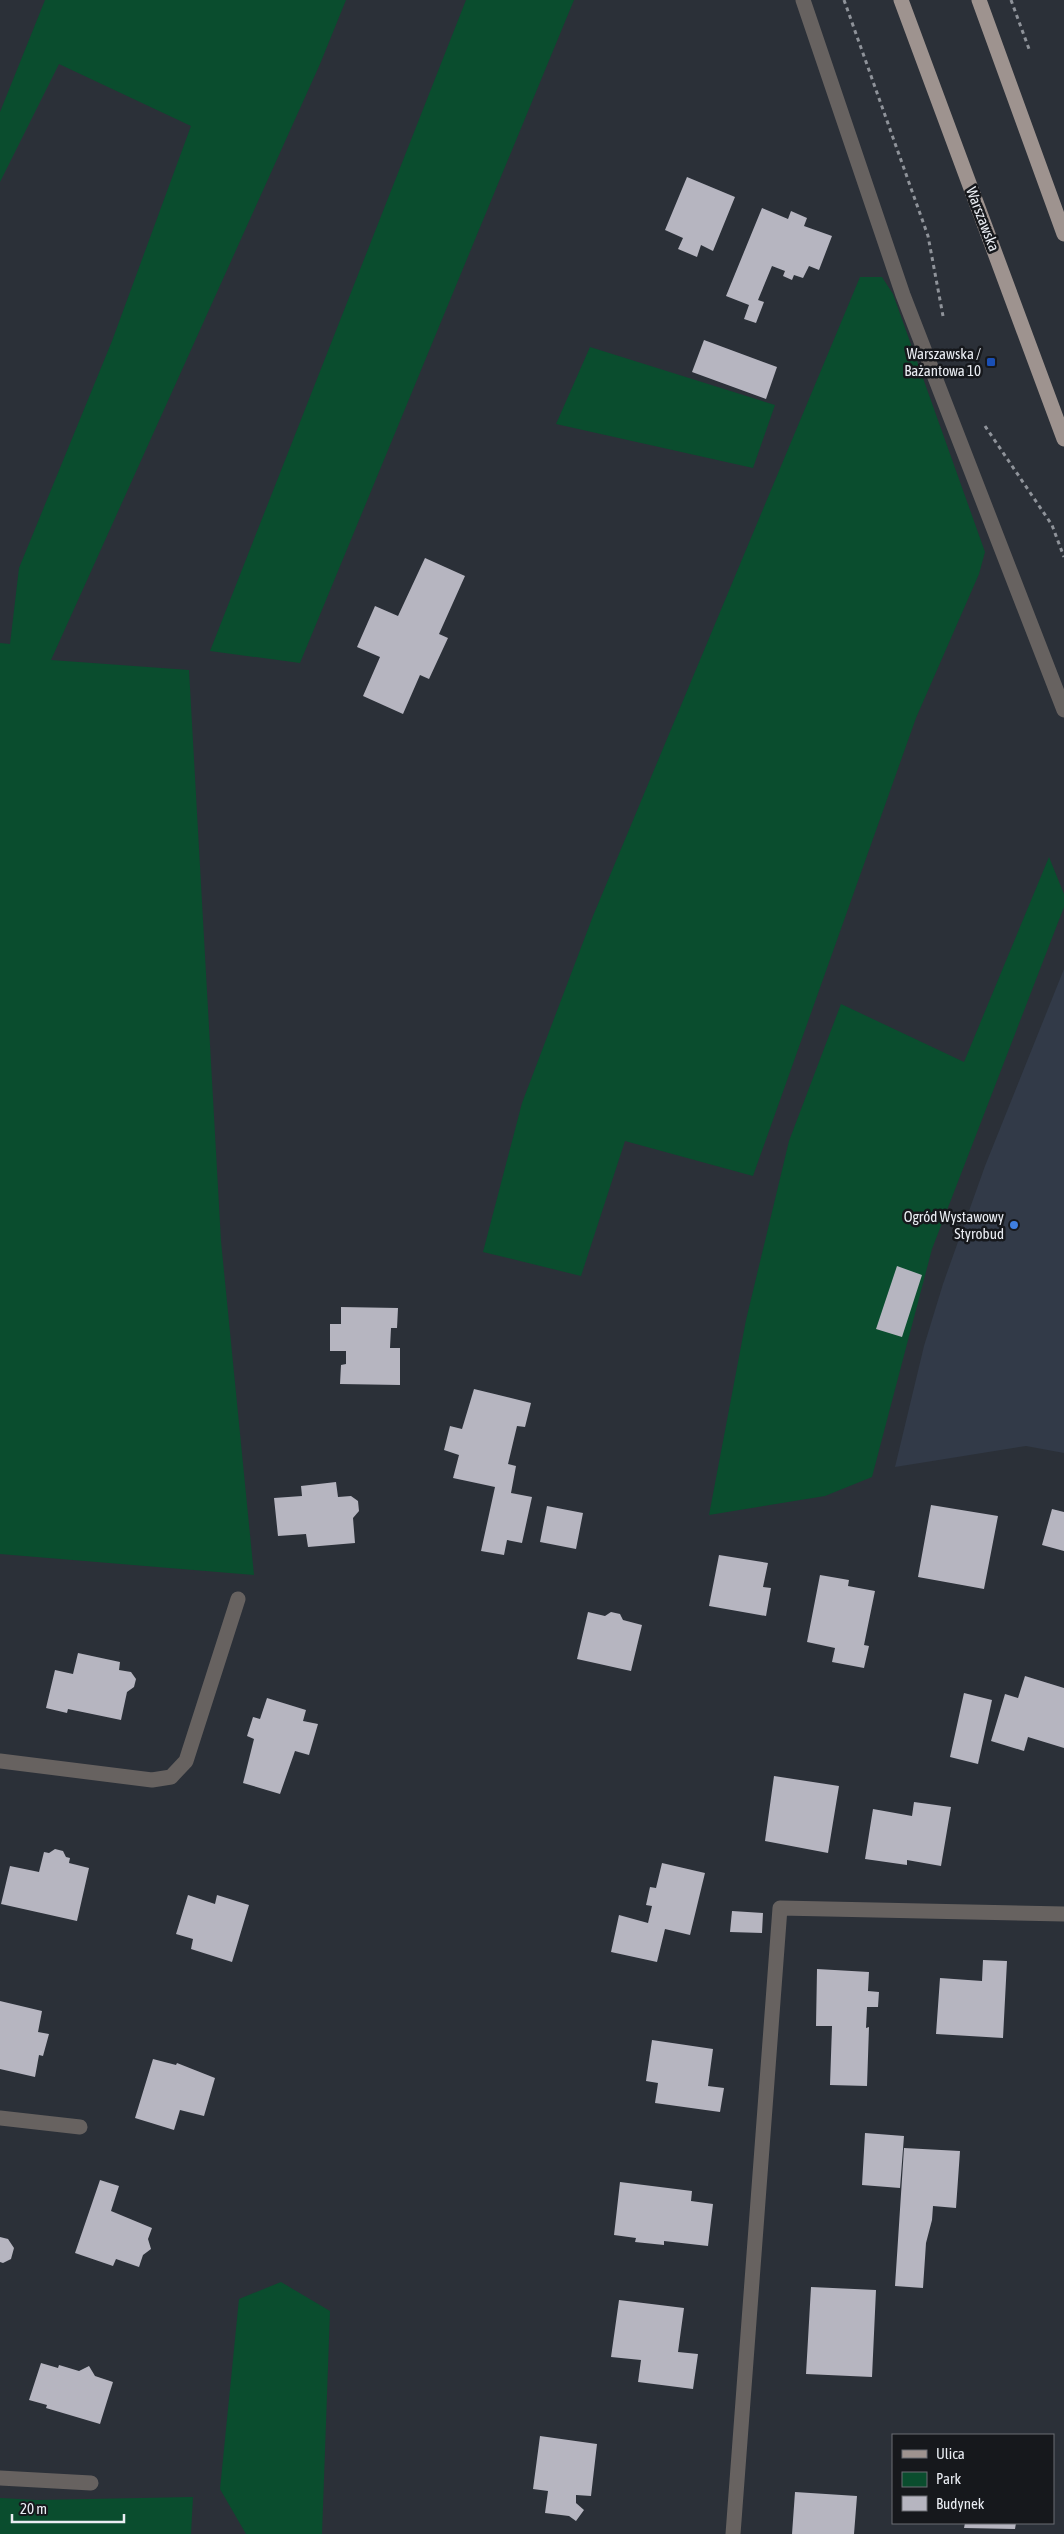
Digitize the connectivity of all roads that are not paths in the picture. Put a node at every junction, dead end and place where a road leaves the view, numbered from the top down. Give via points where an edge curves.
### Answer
1 (803, 0) edge
2 (901, 0) edge
3 (979, 0) edge
4 (1064, 234) edge
5 (1064, 439) edge
6 (1064, 710) edge
7 (238, 1599) dead end
8 (0, 1761) edge
9 (1064, 1914) edge
10 (0, 2118) edge
11 (80, 2126) dead end
12 (0, 2478) edge
13 (91, 2483) dead end
14 (733, 2534) edge

1 - 6 street via 903,295
2 - 5 main road, Warszawska
3 - 4 main road
7 - 8 street via 186,1761 171,1777 152,1780
9 - 14 street via 780,1908
10 - 11 street
12 - 13 street

